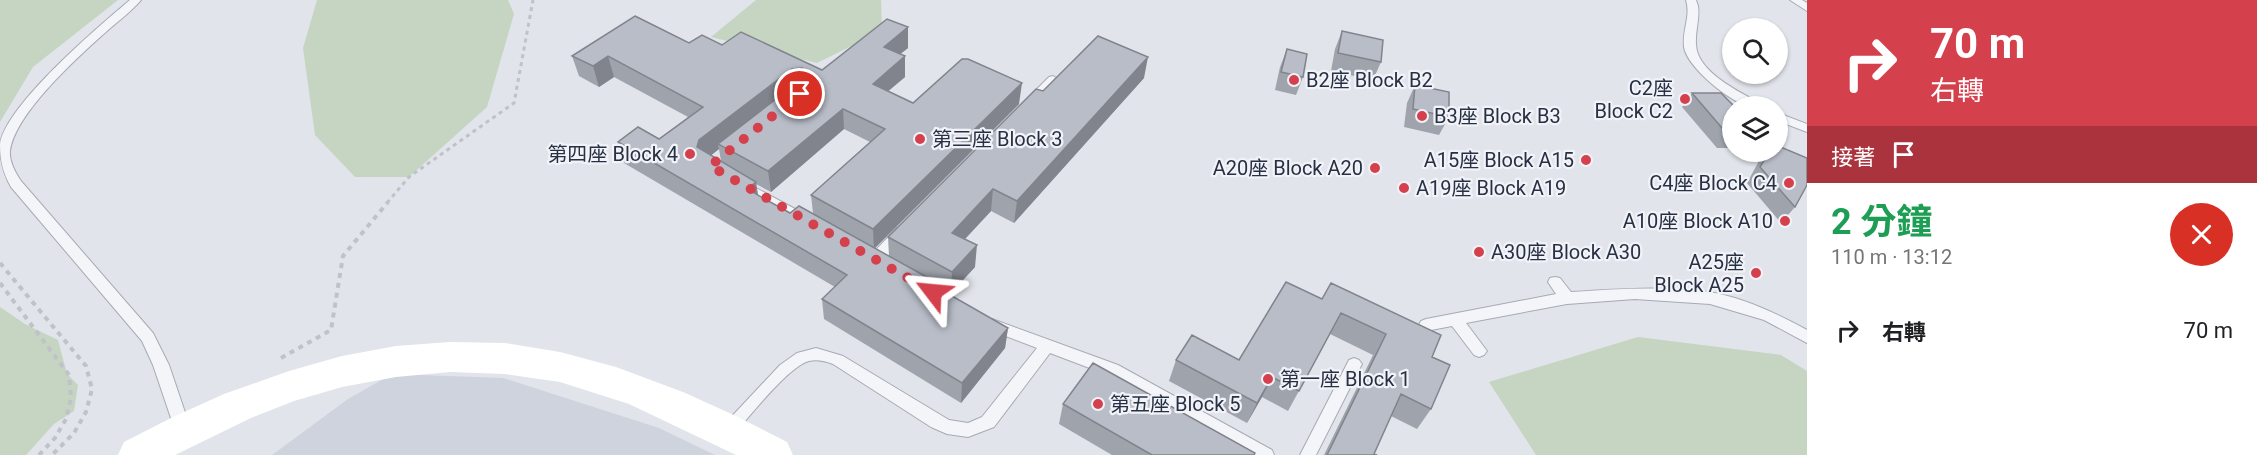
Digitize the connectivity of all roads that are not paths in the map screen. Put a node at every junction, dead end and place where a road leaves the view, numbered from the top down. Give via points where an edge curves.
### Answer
1 (136, 0) edge
2 (1691, 0) edge
3 (1795, 0) edge
4 (1807, 8) edge
5 (1053, 80) edge
6 (1741, 96) edge
7 (1021, 112) edge
8 (1788, 121) edge
9 (1807, 128) edge
10 (730, 178) edge
11 (915, 219) edge
12 (813, 225) edge
13 (874, 259) edge
14 (1555, 282) dead end
15 (1567, 298) junction
16 (981, 319) edge
17 (1455, 319) junction
18 (1426, 325) edge
19 (1807, 337) edge
20 (1047, 346) junction
21 (1479, 351) dead end
22 (1354, 364) dead end
23 (183, 430) junction
24 (726, 431) junction
25 (138, 455) edge
26 (773, 455) edge
27 (1266, 455) edge
28 (1308, 455) edge

1 - 23 lane via 87,42 27,106 13,123 4,151 16,184 148,337
2 - 6 lane via 1694,10 1690,49 1695,61
3 - 4 lane
5 - 7 lane
8 - 9 lane
10 - 12 lane
11 - 13 lane
14 - 15 lane
15 - 17 lane
15 - 19 lane via 1635,293 1710,298 1769,316
16 - 20 lane
17 - 18 lane
17 - 21 lane
20 - 24 lane via 994,414 979,427 968,430 947,427 830,356 813,354 796,360
20 - 27 lane via 1113,370
22 - 28 lane
23 - 24 street via 257,398 338,372 400,359 455,356 560,367 630,388
23 - 25 street
24 - 26 street

